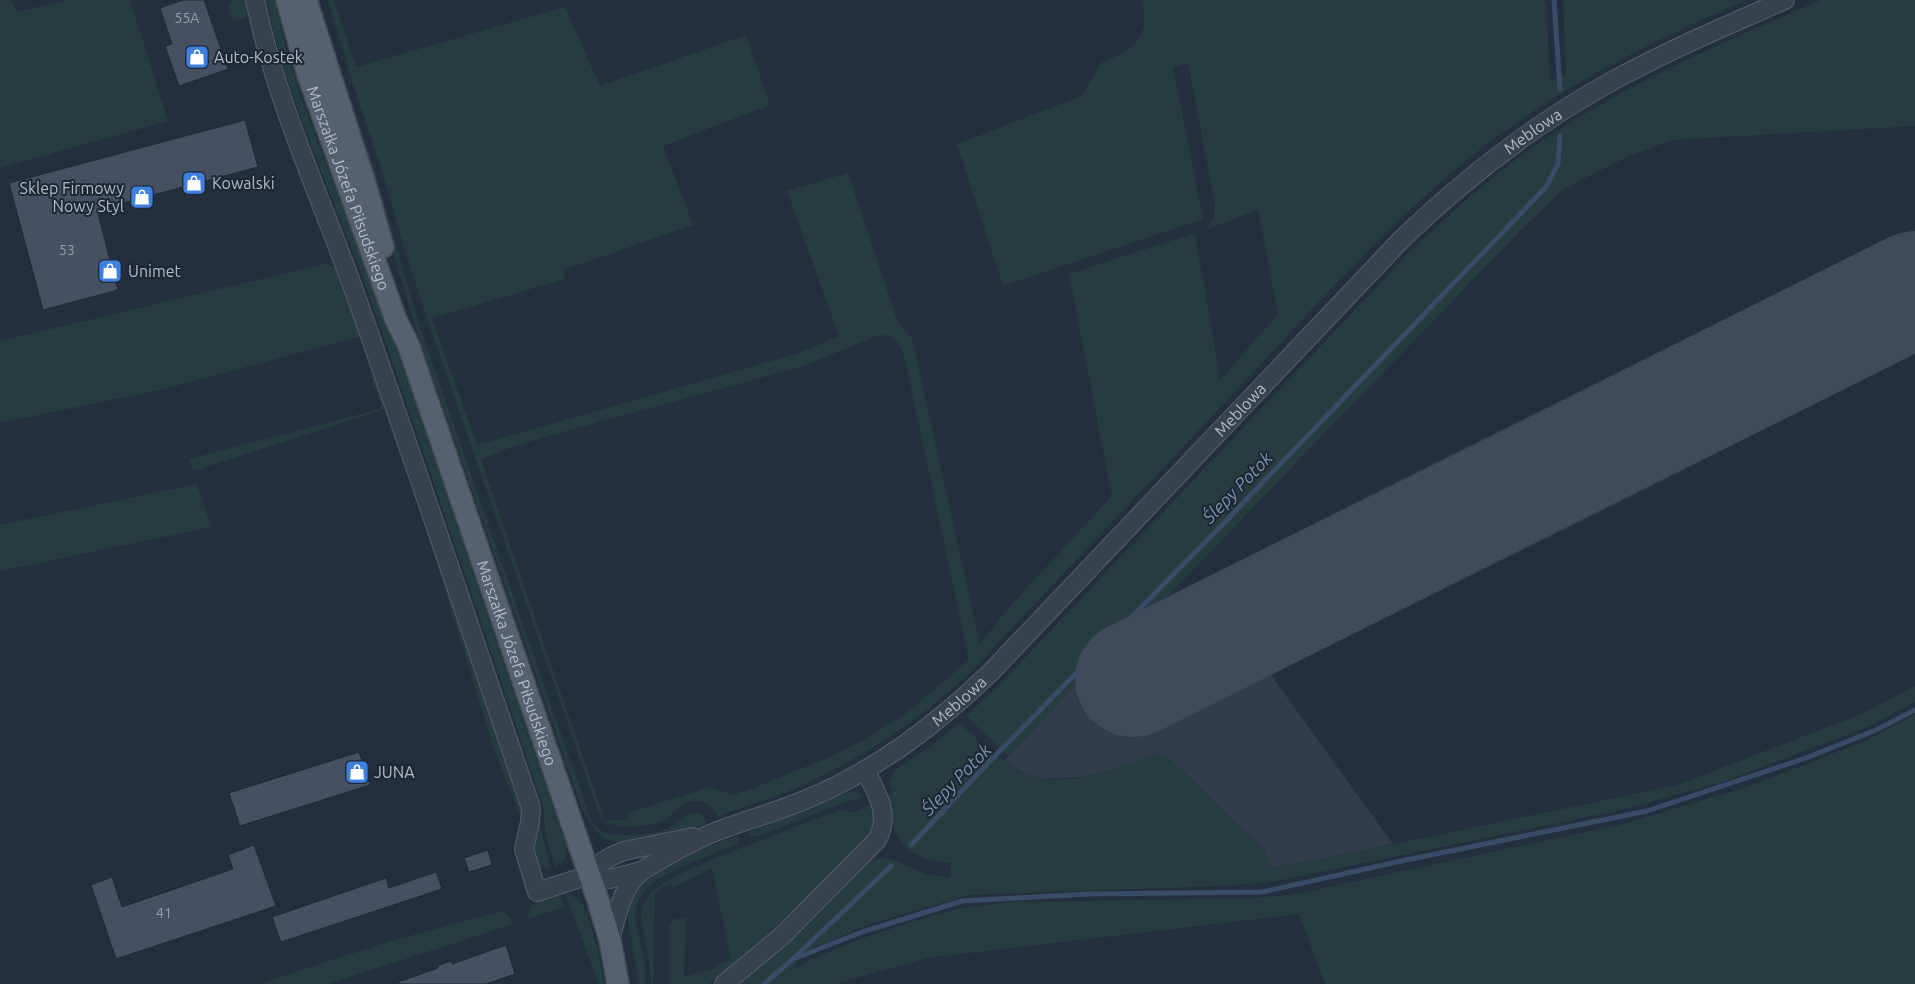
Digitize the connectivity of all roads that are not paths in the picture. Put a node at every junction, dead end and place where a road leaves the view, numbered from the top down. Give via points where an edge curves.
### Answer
1 (255, 0) edge
2 (287, 0) edge
3 (306, 0) edge
4 (1785, 0) edge
5 (408, 344) junction
6 (865, 770) junction
7 (710, 834) junction
8 (643, 870) junction
9 (589, 875) junction
10 (610, 940) junction
11 (618, 984) edge
12 (724, 984) edge

1 - 9 street via 268,58 284,106 402,426 531,808 524,849 537,892
2 - 5 main road, Marszałka Józefa Piłsudskiego via 308,75 396,320
3 - 5 main road, Marszałka Józefa Piłsudskiego via 366,187
4 - 6 street, Meblowa via 1615,80 1526,136 1469,178 1401,240 991,672 922,733
5 - 9 main road, Marszałka Józefa Piłsudskiego
6 - 7 street, Meblowa via 775,813
6 - 12 street via 883,812 883,827 877,840 782,936
7 - 8 street, Meblowa
7 - 9 street, Meblowa via 618,853 604,860
8 - 9 street, Meblowa via 610,879
8 - 10 street, Meblowa via 625,893
9 - 10 main road, Marszałka Józefa Piłsudskiego
10 - 11 main road, Marszałka Józefa Piłsudskiego

